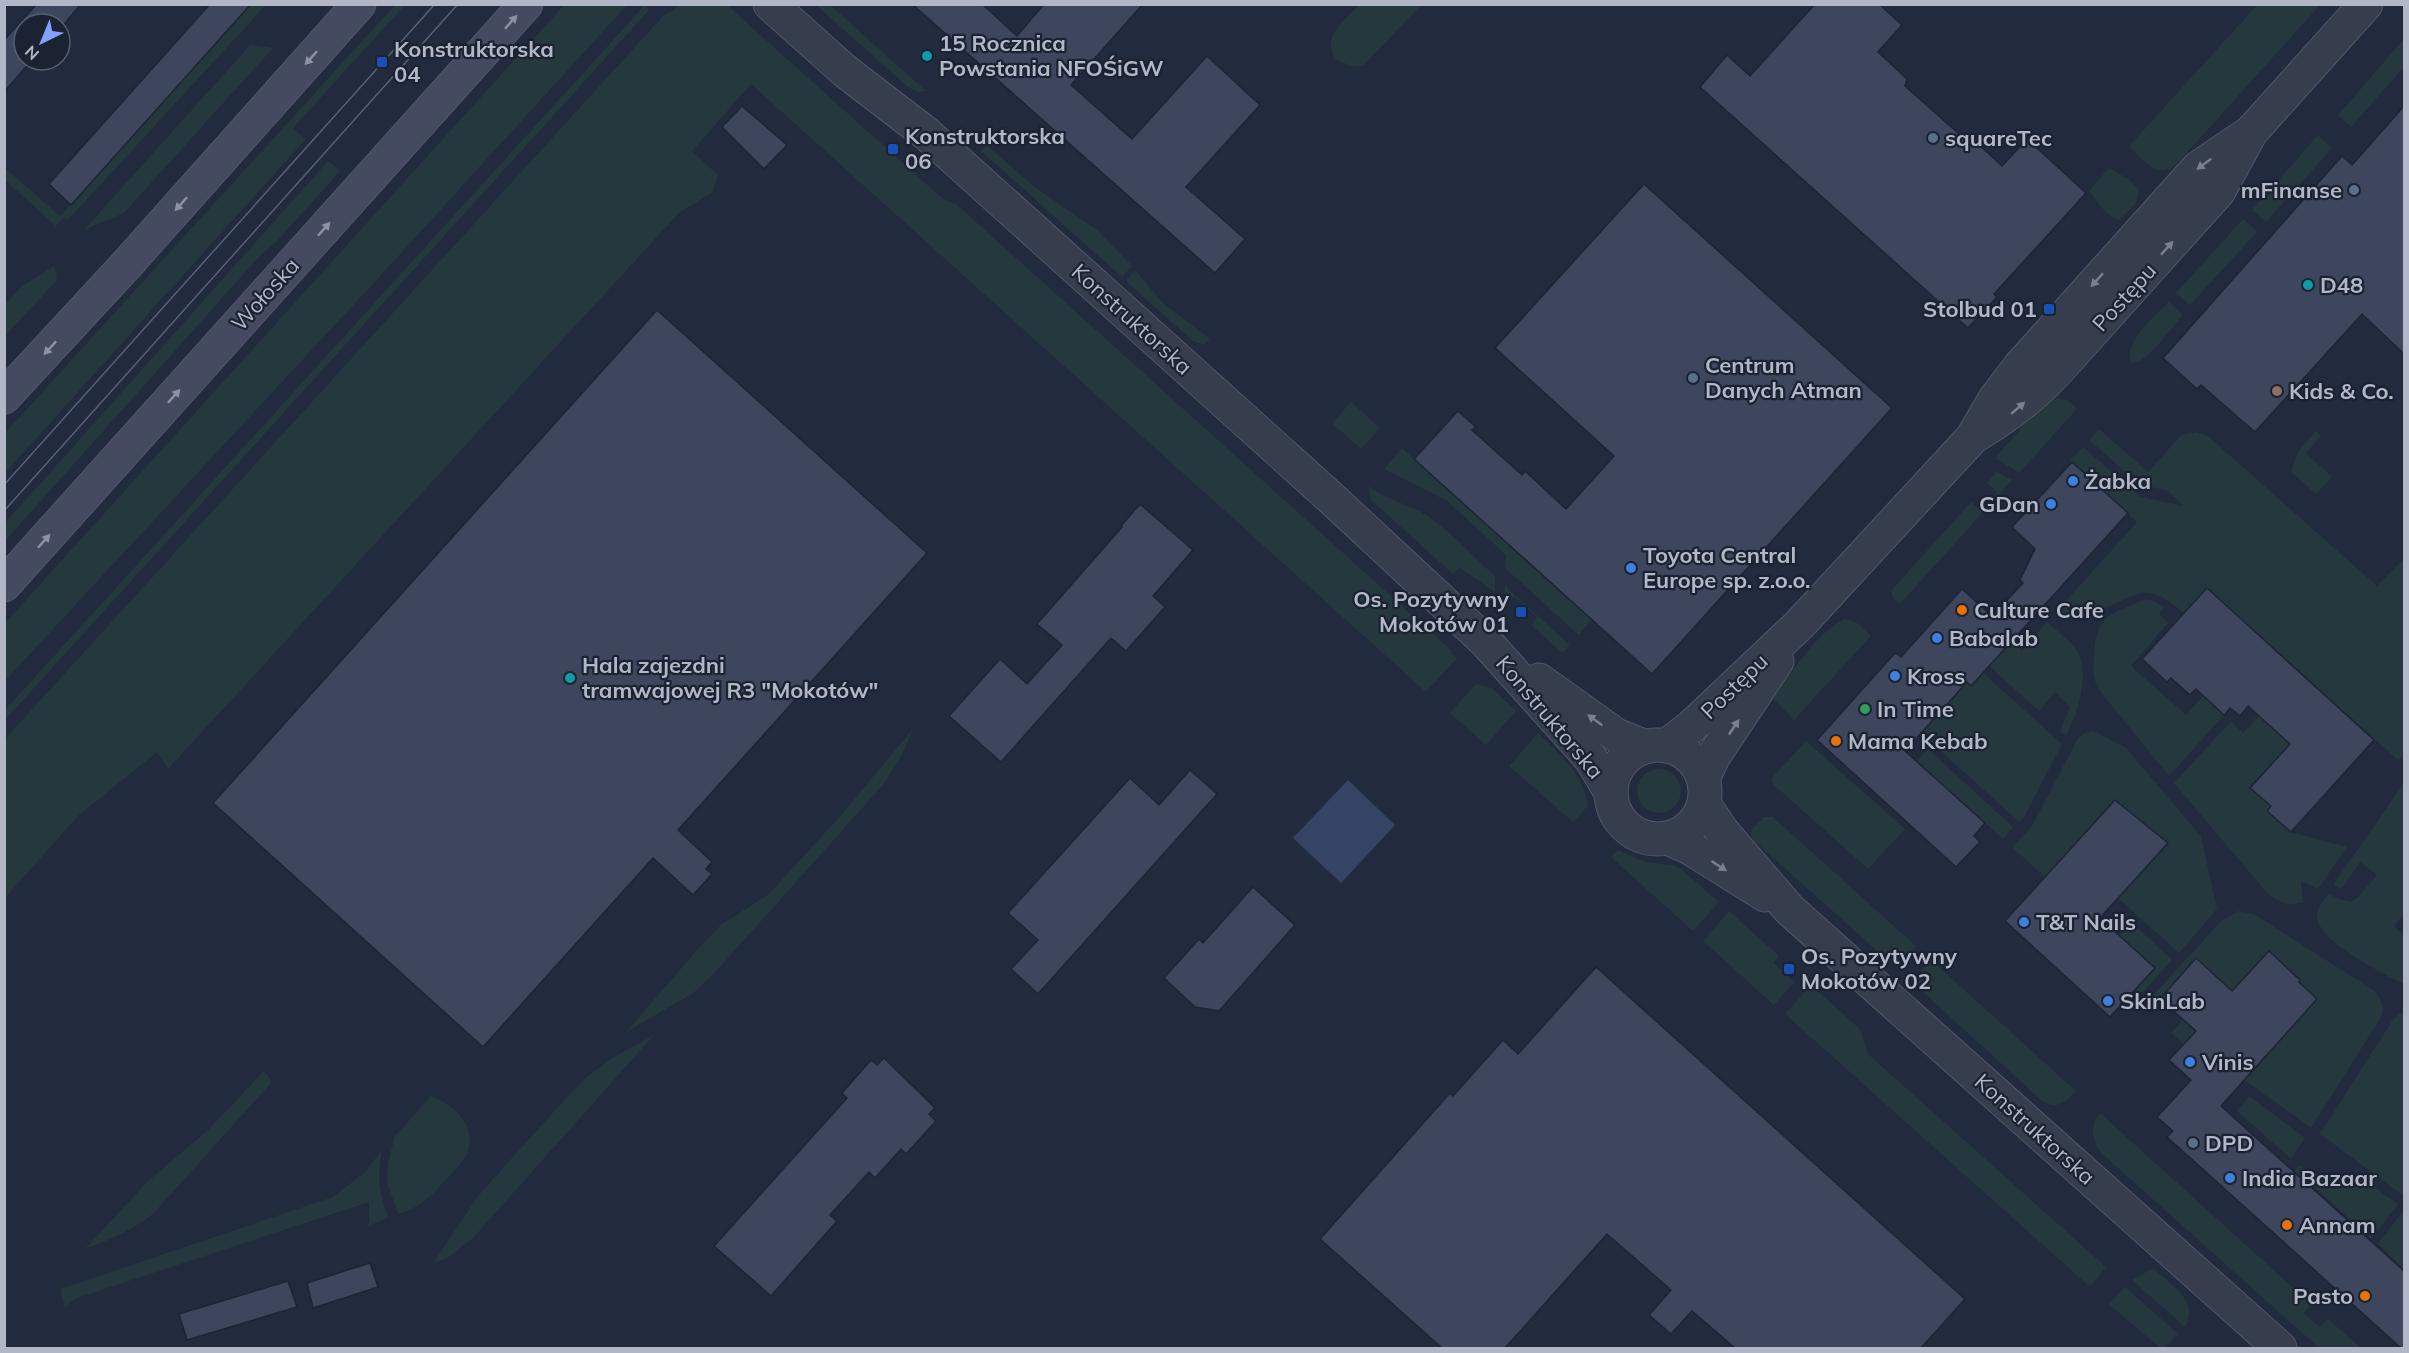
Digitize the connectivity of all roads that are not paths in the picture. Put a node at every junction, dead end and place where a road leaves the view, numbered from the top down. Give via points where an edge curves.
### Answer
1 (359, 4) edge
2 (526, 4) edge
3 (770, 4) edge
4 (2366, 4) edge
5 (4, 397) edge
6 (4, 585) edge
7 (1800, 624) junction
8 (1486, 642) junction
9 (1656, 746) junction
10 (1704, 791) junction
11 (1611, 793) junction
12 (1668, 838) junction
13 (1789, 909) junction
14 (2280, 1348) edge

1 -> 5 main road
6 -> 2 main road, Wołoska
3 - 8 street, Konstruktorska via 844,71 919,128
4 - 7 street, Postępu via 2251,132 2198,168 2020,366 1972,438
7 - 9 street, Postępu via 1686,731
10 -> 7 street, Postępu via 1713,757
9 -> 8 street, Konstruktorska via 1616,735
8 - 11 street, Konstruktorska via 1591,759
9 - 10 street via 1678,749 1689,757
9 - 11 street via 1634,752 1623,760
10 - 12 street via 1688,828
10 - 13 street, Konstruktorska via 1713,819
11 - 12 street via 1619,818 1631,830 1657,839
12 -> 13 street, Konstruktorska
13 - 14 street, Konstruktorska

